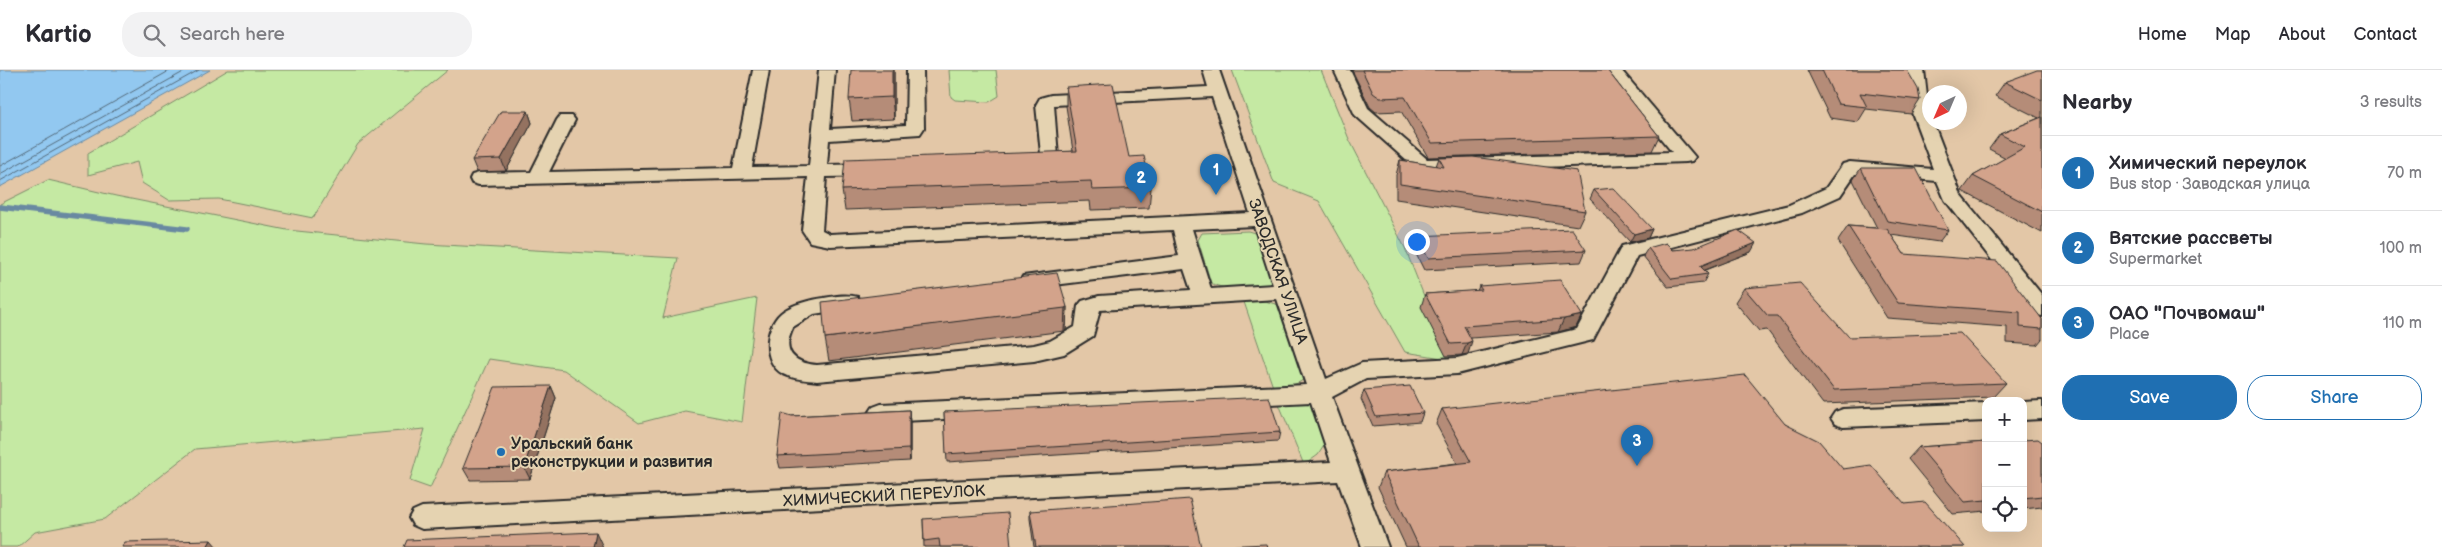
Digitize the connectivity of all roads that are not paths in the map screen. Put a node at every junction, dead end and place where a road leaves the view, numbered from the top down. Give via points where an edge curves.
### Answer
1 (761, 70) edge
2 (827, 70) edge
3 (915, 70) edge
4 (1211, 70) edge
5 (1342, 70) edge
6 (1612, 70) edge
7 (1915, 70) edge
8 (1219, 92) junction
9 (566, 120) dead end
10 (821, 134) junction
11 (1014, 164) edge
12 (887, 169) edge
13 (818, 173) junction
14 (741, 174) junction
15 (1944, 176) junction
16 (537, 178) junction
17 (480, 179) dead end
18 (1262, 219) junction
19 (1181, 223) junction
20 (1191, 261) junction
21 (1008, 284) edge
22 (1286, 291) junction
23 (1204, 297) junction
24 (873, 300) edge
25 (2042, 309) edge
26 (1320, 392) junction
27 (2042, 410) edge
28 (2027, 411) edge
29 (1982, 412) edge
30 (864, 414) edge
31 (1843, 418) dead end
32 (1346, 471) junction
33 (422, 518) dead end
34 (1375, 547) edge

1 - 14 street
2 - 10 street
3 - 10 street via 914,130
4 - 8 street, ЗАВОДСКАЯ УЛИЦА
5 - 6 street via 1361,111 1423,165 1686,157
7 - 15 street via 1920,110
8 - 11 street via 1051,100 1045,105 1049,159
8 - 18 street, ЗАВОДСКАЯ УЛИЦА
9 - 16 street
10 - 13 street
12 - 13 street
13 - 14 street
13 - 19 street via 812,230 817,237 830,240
14 - 16 street
15 - 25 street via 1952,196
15 - 26 street via 1850,168 1833,192 1795,209 1629,251 1585,335 1457,366 1362,371
16 - 17 street
18 - 19 street
18 - 22 street, ЗАВОДСКАЯ УЛИЦА
19 - 20 street
20 - 21 street
20 - 23 street
22 - 23 street
22 - 26 street, ЗАВОДСКАЯ УЛИЦА
23 - 24 street via 1099,302 1089,306 1085,331 1056,348 1034,353 817,373 799,372 785,363 779,351 779,329 791,316 815,306
26 - 30 street
26 - 32 street, ЗАВОДСКАЯ УЛИЦА
27 - 28 street
29 - 31 street
32 - 33 street, ХИМИЧЕСКИЙ ПЕРЕУЛОК
32 - 34 street, ЗАВОДСКАЯ УЛИЦА

